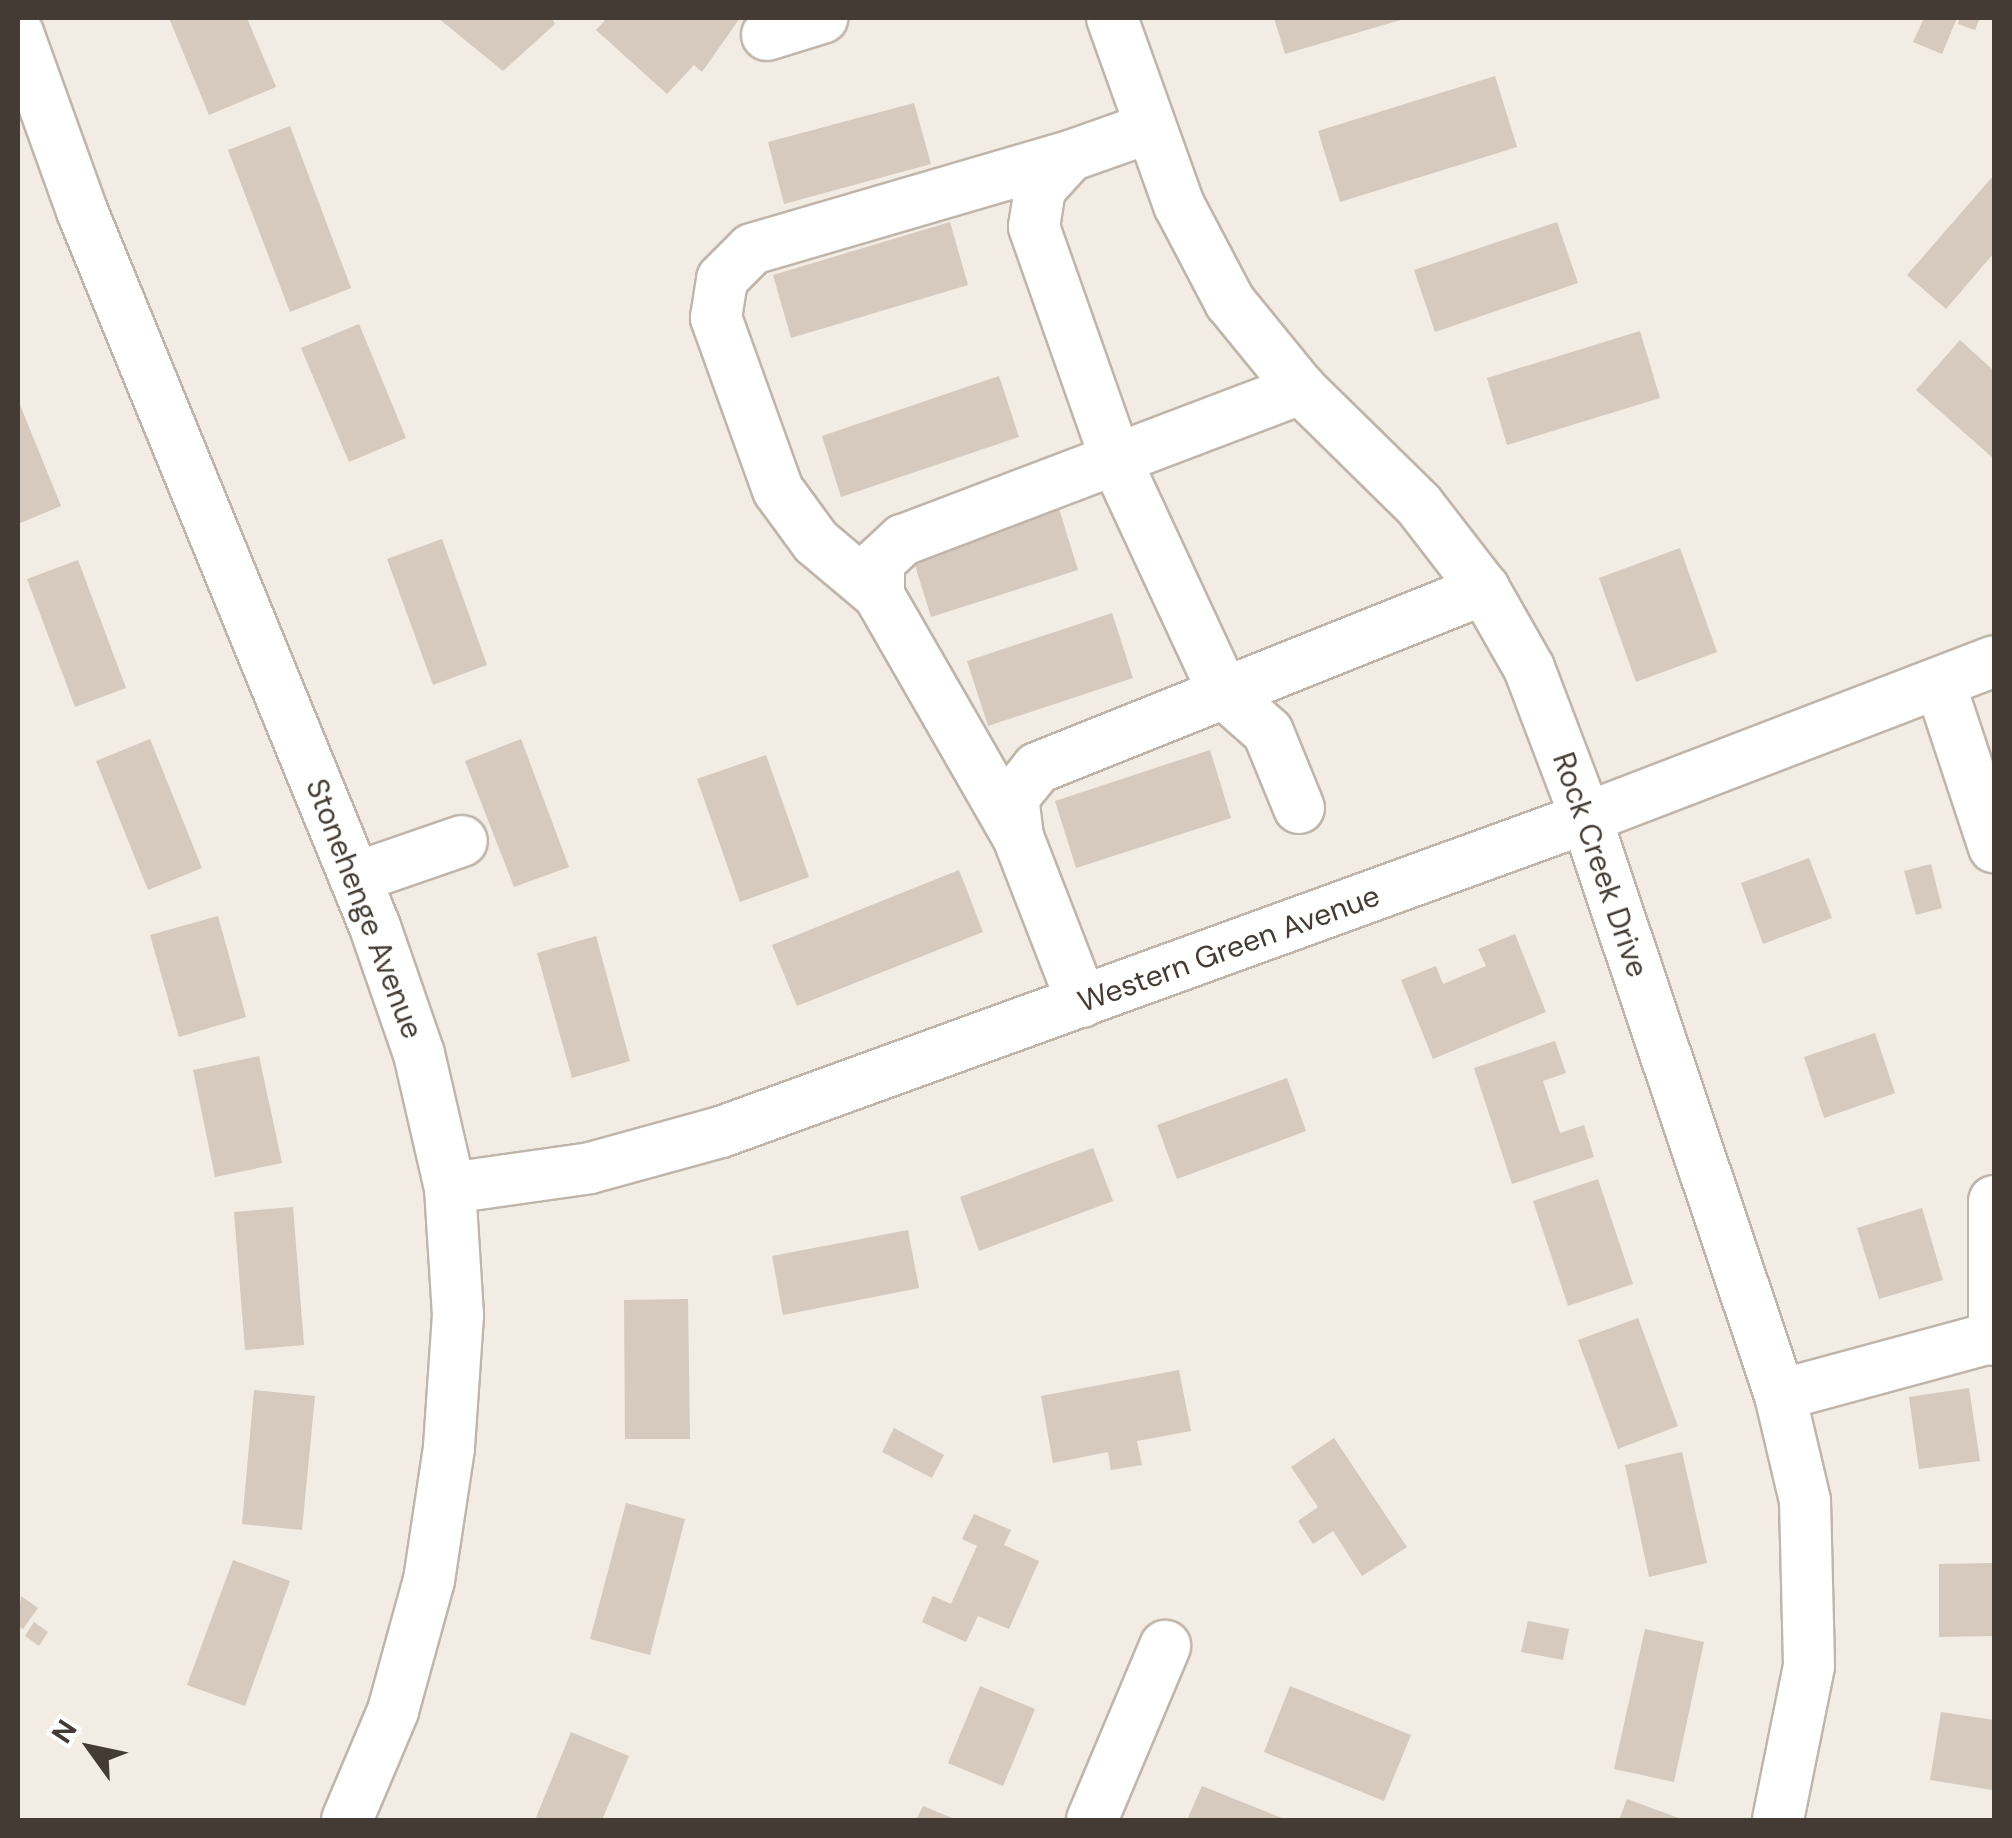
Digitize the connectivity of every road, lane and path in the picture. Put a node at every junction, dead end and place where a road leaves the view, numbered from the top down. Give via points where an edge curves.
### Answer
1 (822, 18) edge
2 (1112, 18) edge
3 (18, 34) edge
4 (767, 35) dead end
5 (1149, 128) junction
6 (1070, 156) junction
7 (1301, 388) junction
8 (1117, 462) junction
9 (1484, 589) junction
10 (879, 596) junction
11 (1994, 661) edge
12 (1940, 684) junction
13 (1224, 693) junction
14 (1299, 808) dead end
15 (1586, 818) junction
16 (1018, 837) junction
17 (462, 840) dead end
18 (1994, 847) edge
19 (355, 878) junction
20 (1082, 1002) junction
21 (450, 1188) junction
22 (1994, 1201) edge
23 (1994, 1338) edge
24 (1780, 1395) junction
25 (1165, 1646) dead end
26 (347, 1820) edge
27 (1092, 1820) edge
28 (1778, 1820) edge

1 - 4 street
2 - 5 street, Rock Creek Drive
3 - 19 street, Stonehenge Avenue via 82,211
5 - 6 street
5 - 7 street, Rock Creek Drive via 1179,205 1230,302
6 - 8 street via 1040,190 1034,227
6 - 10 street via 752,249 722,279 716,318 778,490 816,542
7 - 8 street
7 - 9 street, Rock Creek Drive via 1419,505
8 - 10 street via 904,540 878,562
8 - 13 street
9 - 13 street
9 - 15 street, Rock Creek Drive via 1529,668
10 - 16 street
11 - 12 street, Western Green Avenue
12 - 15 street, Western Green Avenue
12 - 18 street
13 - 14 street via 1268,732
13 - 16 street via 1037,768 1013,798
15 - 20 street, Western Green Avenue
15 - 24 street, Rock Creek Drive
16 - 20 street
17 - 19 street
19 - 21 street, Stonehenge Avenue via 419,1054
20 - 21 street, Western Green Avenue via 673,1148
21 - 26 street, Stonehenge Avenue via 458,1315 449,1448 429,1580 393,1711
22 - 23 street
23 - 24 street
24 - 28 street, Rock Creek Drive via 1805,1501 1812,1610 1800,1720
25 - 27 street

